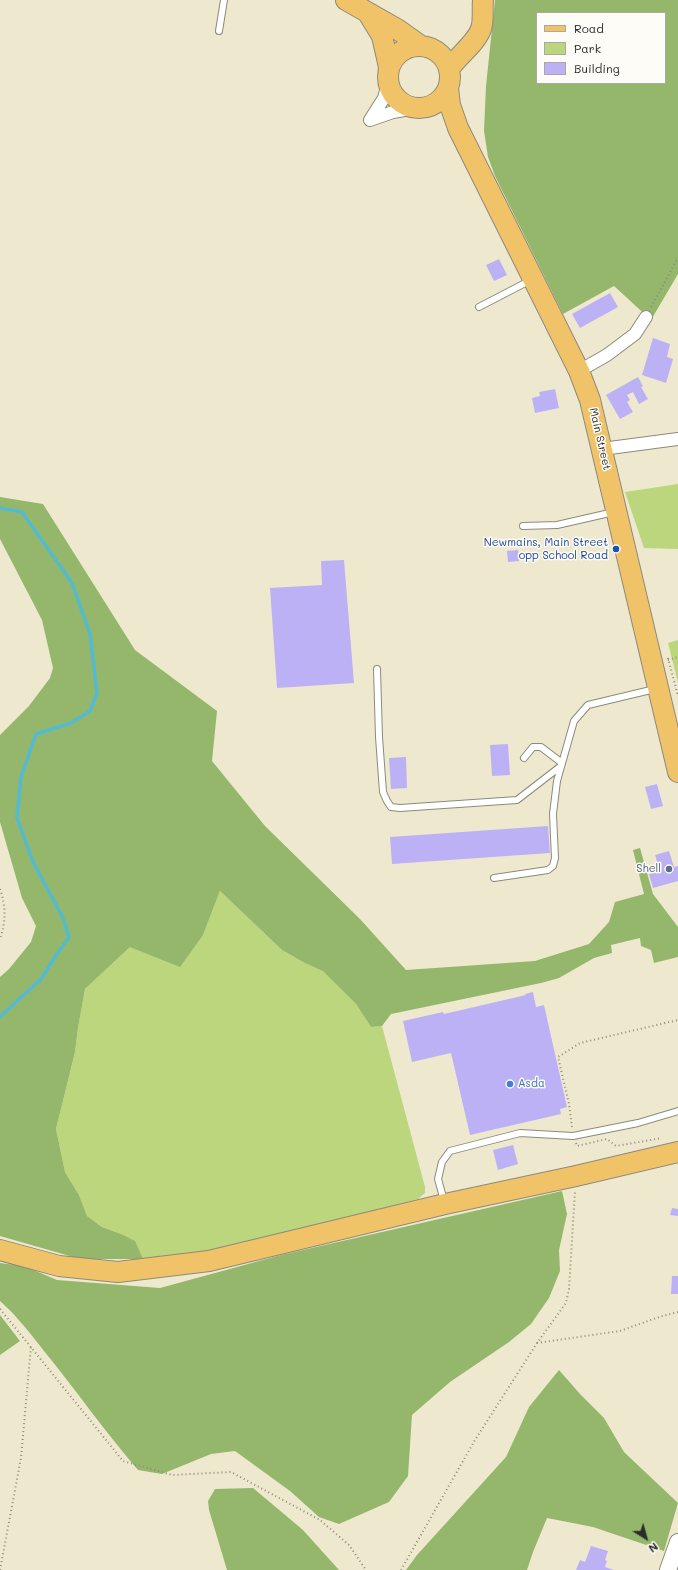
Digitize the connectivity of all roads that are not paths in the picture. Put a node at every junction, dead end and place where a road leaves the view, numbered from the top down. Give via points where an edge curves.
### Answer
1 (224, 0) edge
2 (346, 0) edge
3 (483, 0) edge
4 (366, 11) junction
5 (219, 31) dead end
6 (468, 46) junction
7 (426, 47) junction
8 (389, 75) junction
9 (448, 78) junction
10 (419, 108) junction
11 (458, 128) junction
12 (533, 278) junction
13 (479, 307) dead end
14 (646, 316) road end
15 (579, 371) junction
16 (678, 439) edge
17 (602, 449) junction
18 (617, 511) junction
19 (523, 526) dead end
20 (377, 669) dead end
21 (658, 688) junction
22 (524, 758) dead end
23 (561, 764) junction
24 (678, 772) edge
25 (494, 878) dead end
26 (678, 1111) edge
27 (672, 1145) edge
28 (445, 1204) junction
29 (0, 1250) edge
30 (678, 1542) edge
31 (668, 1570) edge

1 - 5 lane
2 - 4 main road
3 - 6 main road via 482,27 476,39
4 - 7 main road
4 - 8 main road via 382,36
6 - 7 main road via 444,51
6 - 9 main road via 455,60
7 - 8 main road via 411,47 402,51 394,58
7 - 9 main road via 439,53 445,60
8 - 10 main road via 392,92 398,100 405,105
8 - 10 street via 384,98 370,120 394,112
9 - 10 main road via 438,101
9 - 11 main road, Main Street via 450,105
10 - 11 main road, Main Street via 434,111 448,118
11 - 12 main road, Main Street
12 - 13 lane
12 - 15 main road, Main Street
14 - 15 street via 635,334 607,355
15 - 17 main road, Main Street via 590,400
16 - 17 street
17 - 18 main road, Main Street
18 - 19 lane via 557,525
18 - 21 main road, Main Street
20 - 23 lane via 383,792 392,807 517,800
21 - 23 lane via 588,706 574,721
21 - 24 main road, Main Street
22 - 23 lane via 533,747 541,747
23 - 25 lane via 553,814 553,866 548,870
26 - 28 lane via 638,1123 573,1136 520,1133 450,1151 442,1162 438,1179
27 - 28 main road via 576,1176
28 - 29 main road via 209,1261 118,1272 59,1266
30 - 31 street

